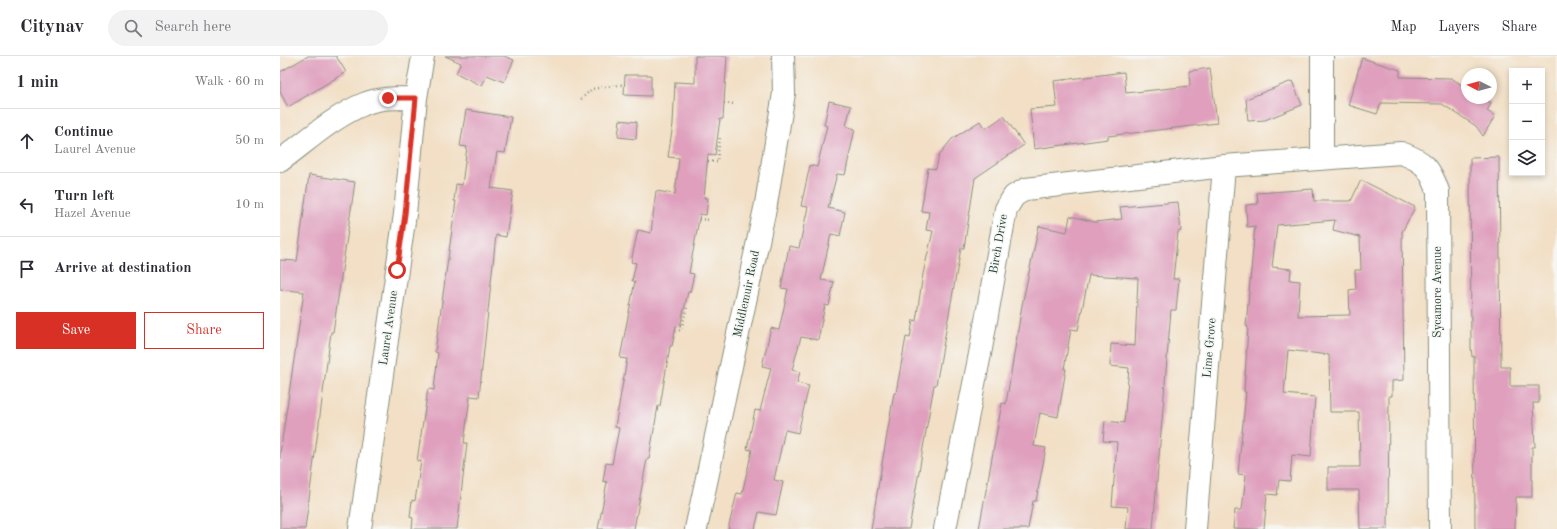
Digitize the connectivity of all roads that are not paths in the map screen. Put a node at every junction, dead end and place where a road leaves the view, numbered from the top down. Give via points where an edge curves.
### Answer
1 (423, 56) edge
2 (783, 56) edge
3 (1322, 56) edge
4 (416, 98) junction
5 (1322, 158) junction
6 (280, 161) edge
7 (1224, 166) junction
8 (360, 529) edge
9 (696, 529) edge
10 (945, 529) edge
11 (1195, 529) edge
12 (1440, 529) edge

1 - 4 street, Laurel Avenue
2 - 9 street, Middlemuir Road via 784,93 766,204
3 - 5 street
4 - 6 street via 388,98 365,104 334,121
4 - 8 street, Laurel Avenue via 405,214
5 - 7 street, Birch Drive
5 - 12 street, Sycamore Avenue via 1401,153 1425,164 1438,190
7 - 10 street, Birch Drive via 1026,189 1014,196 1006,208
7 - 11 street, Lime Grove

